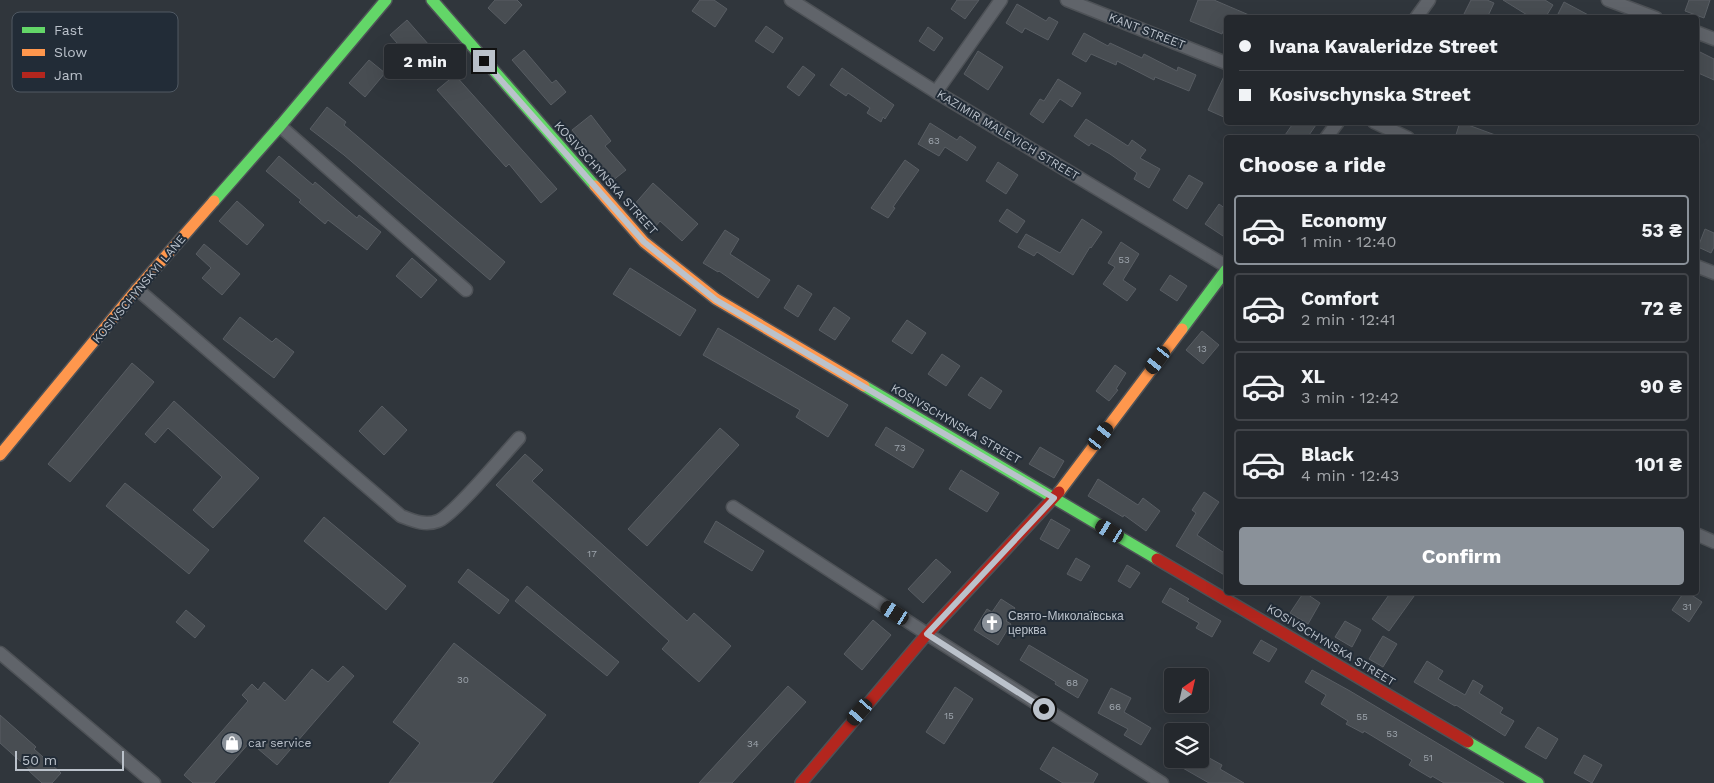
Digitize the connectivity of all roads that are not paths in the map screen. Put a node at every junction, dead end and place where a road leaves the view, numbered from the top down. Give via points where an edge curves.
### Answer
1 (386, 0) edge
2 (432, 0) edge
3 (791, 0) edge
4 (1001, 0) edge
5 (1067, 0) edge
6 (1429, 0) edge
7 (1608, 0) edge
8 (1418, 15) edge
9 (1648, 15) edge
10 (1699, 33) edge
11 (1714, 38) edge
12 (1224, 62) edge
13 (936, 92) junction
14 (1380, 125) edge
15 (280, 126) junction
16 (1402, 135) edge
17 (1224, 265) edge
18 (1699, 267) edge
19 (1224, 273) edge
20 (1714, 273) edge
21 (137, 289) junction
22 (466, 290) dead end
23 (519, 438) dead end
24 (0, 455) edge
25 (1054, 498) junction
26 (733, 507) dead end
27 (1699, 535) edge
28 (1714, 542) edge
29 (927, 634) junction
30 (0, 653) edge
31 (154, 783) edge
32 (801, 783) edge
33 (1162, 783) edge
34 (1538, 783) edge

1 - 15 street, KOSIVSCHYNSKYI LANE
2 - 25 street, KOSIVSCHYNSKA STREET via 644,242 716,300
3 - 13 street, KAZIMIR MALEVICH STREET
4 - 13 street
5 - 12 street, KANT STREET
6 - 8 street
7 - 9 street
10 - 11 street
13 - 17 street, KAZIMIR MALEVICH STREET
14 - 16 street
15 - 21 street, KOSIVSCHYNSKYI LANE
15 - 22 street
18 - 20 street
19 - 25 street
21 - 23 street via 401,516 422,524 439,521
21 - 24 street, KOSIVSCHYNSKYI LANE
25 - 29 street
25 - 34 street, KOSIVSCHYNSKA STREET
26 - 29 street
27 - 28 street
29 - 32 street
29 - 33 street
30 - 31 street

